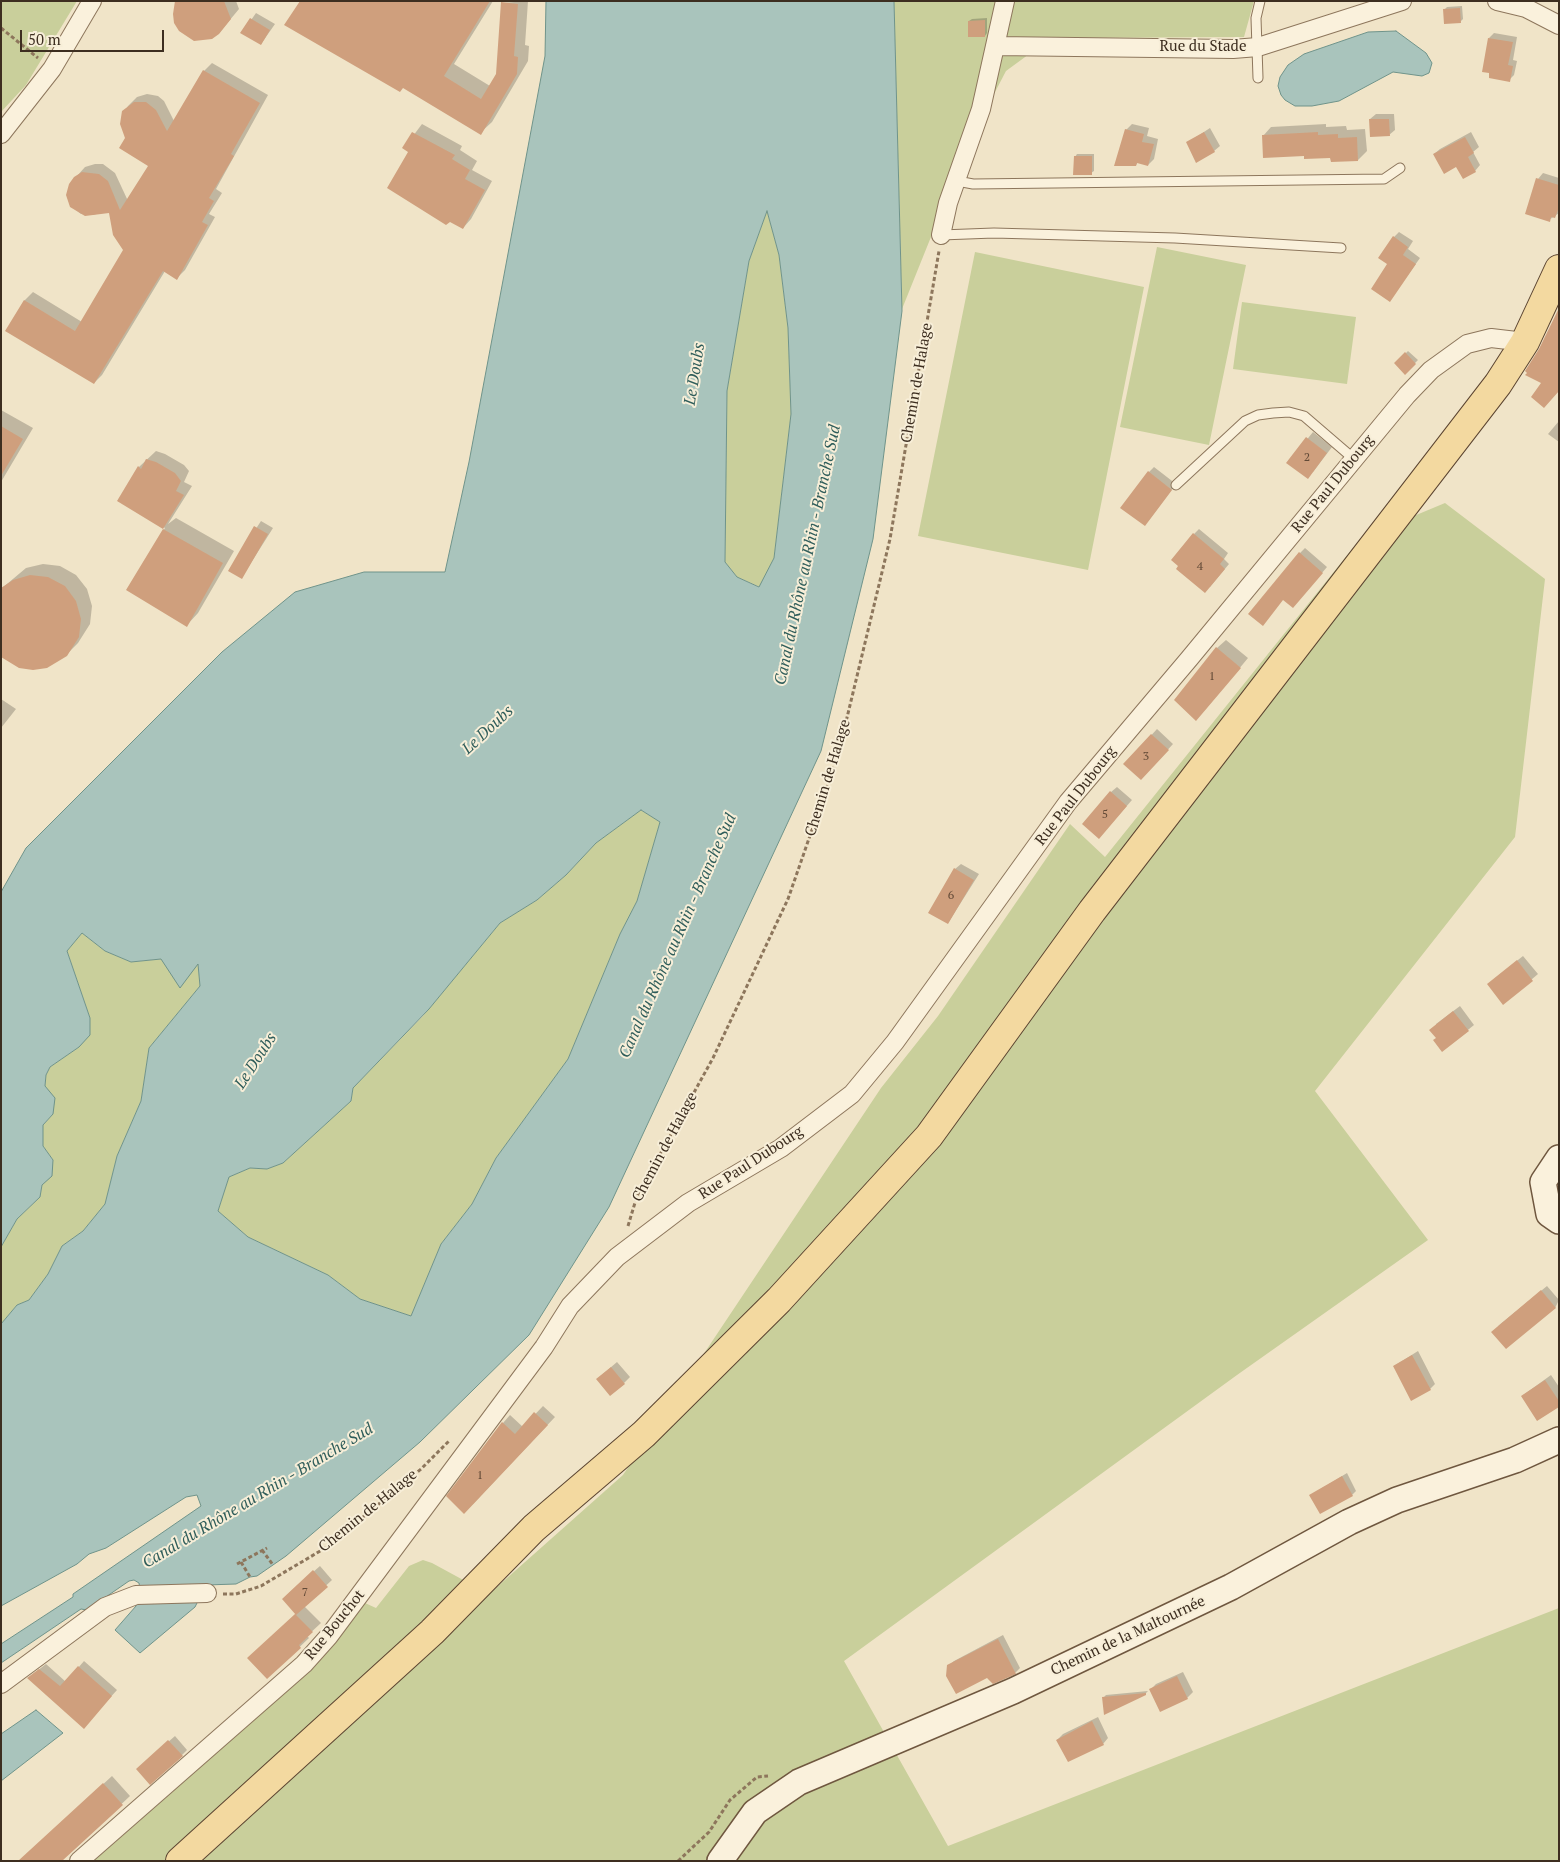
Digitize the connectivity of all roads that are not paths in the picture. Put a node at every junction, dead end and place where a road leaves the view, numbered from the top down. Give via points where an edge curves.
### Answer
1 (92, 1) edge
2 (1005, 1) edge
3 (1260, 1) edge
4 (1402, 1) edge
5 (1497, 1) edge
6 (1559, 25) edge
7 (997, 46) junction
8 (1258, 47) junction
9 (1258, 78) dead end
10 (1, 134) edge
11 (1400, 168) dead end
12 (957, 181) junction
13 (941, 235) joint
14 (1341, 248) dead end
15 (1556, 279) edge
16 (1525, 342) junction
17 (1354, 459) junction
18 (1176, 485) dead end
19 (1559, 1158) edge
20 (1559, 1221) edge
21 (544, 1347) joint
22 (1559, 1440) edge
23 (207, 1593) road end
24 (1, 1684) edge
25 (79, 1861) edge
26 (180, 1861) edge
27 (720, 1861) edge

1 - 10 street via 52,69
2 - 7 street
3 - 8 lane via 1256,18
4 - 8 street, Rue du Stade
5 - 6 street via 1526,8
7 - 8 street, Rue du Stade
7 - 12 street via 981,109
8 - 9 lane
11 - 12 lane via 1384,179 973,184
12 - 13 street
13 - 14 lane via 994,233 1175,238
15 - 16 main road
16 - 17 street, Rue Paul Dubourg via 1491,338 1467,344 1430,370
16 - 26 main road via 1498,384 1092,911 968,1086 923,1143 779,1300 644,1434 534,1528 432,1632
17 - 18 lane via 1304,416 1289,412 1258,415 1245,421
17 - 21 street, Rue Paul Dubourg via 1068,802 896,1042 852,1094 781,1148 688,1203 617,1257 570,1306
19 - 20 street via 1543,1182 1549,1214
21 - 25 street, Rue Bouchot via 329,1636 304,1664
22 - 27 street, Chemin de la Maltournée via 1515,1460 1397,1500 1349,1522 1231,1588 1057,1670 799,1782 755,1812
23 - 24 street via 136,1595 105,1607

